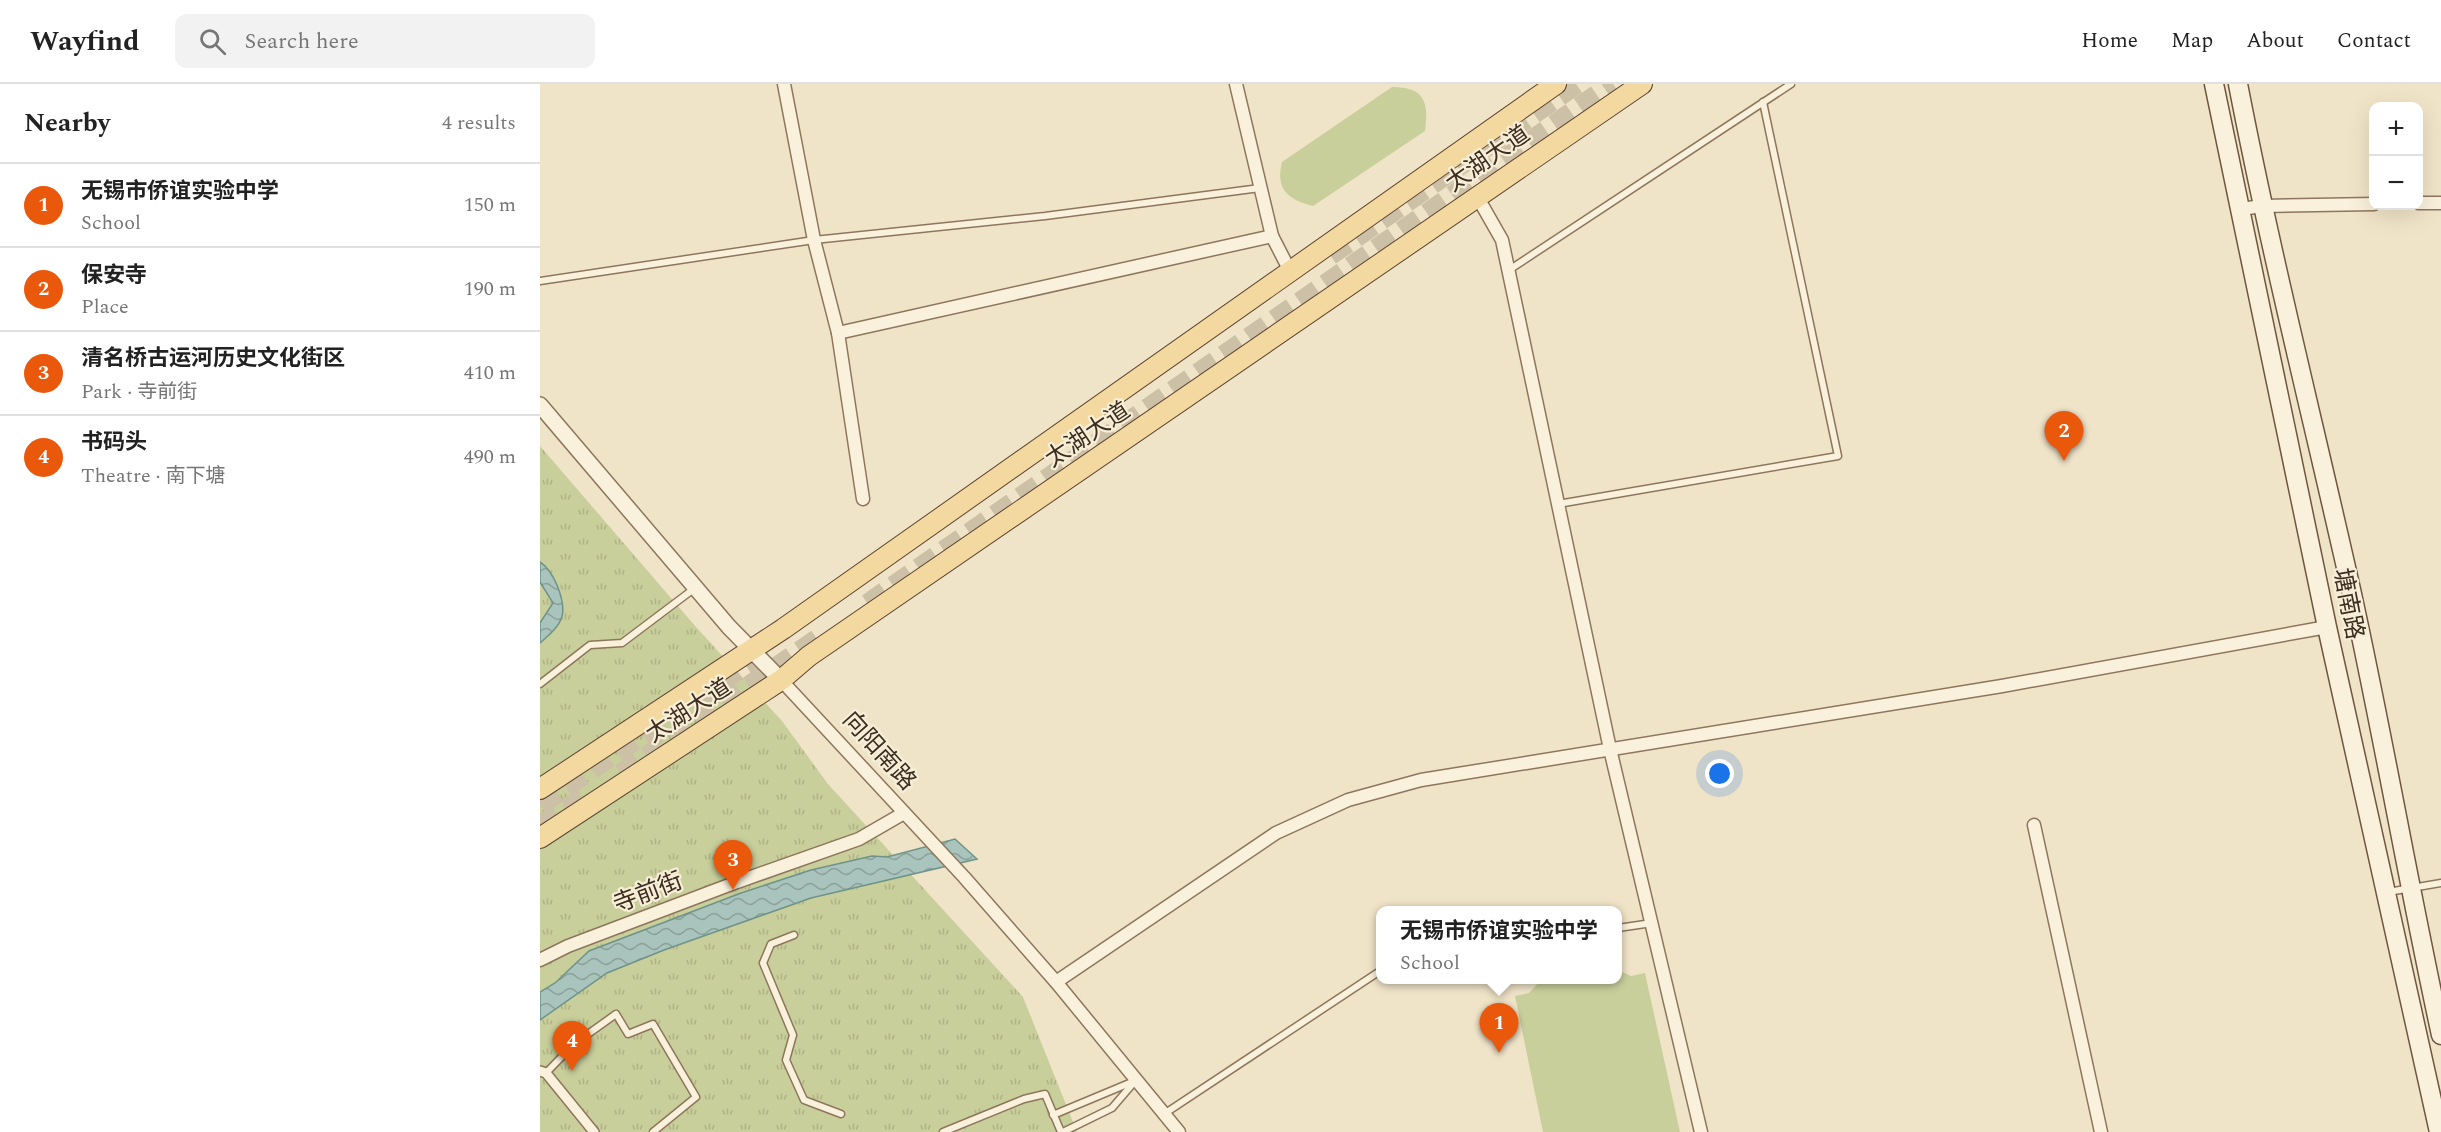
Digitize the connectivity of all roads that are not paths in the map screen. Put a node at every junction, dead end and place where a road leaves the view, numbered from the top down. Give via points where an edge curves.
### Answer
1 (784, 84) edge
2 (1236, 84) edge
3 (1556, 84) edge
4 (1642, 84) edge
5 (1791, 84) edge
6 (2214, 84) edge
7 (2238, 84) edge
8 (1763, 102) junction
9 (1260, 189) junction
10 (1478, 198) junction
11 (2423, 203) edge
12 (2441, 203) edge
13 (2369, 204) edge
14 (2262, 206) junction
15 (2241, 209) junction
16 (1272, 236) junction
17 (814, 240) junction
18 (1508, 270) junction
19 (1290, 271) junction
20 (540, 280) edge
21 (838, 333) junction
22 (540, 405) edge
23 (863, 500) dead end
24 (1558, 504) junction
25 (696, 588) junction
26 (2327, 627) junction
27 (753, 650) junction
28 (781, 680) junction
29 (540, 684) edge
30 (1610, 749) junction
31 (540, 789) edge
32 (904, 813) junction
33 (2034, 825) dead end
34 (540, 838) edge
35 (2441, 883) edge
36 (2409, 888) junction
37 (2387, 893) junction
38 (1653, 923) junction
39 (1622, 927) edge
40 (794, 935) dead end
41 (540, 960) edge
42 (1376, 974) edge
43 (1056, 982) junction
44 (2441, 1035) edge
45 (543, 1072) edge
46 (1136, 1080) junction
47 (841, 1114) dead end
48 (1053, 1115) junction
49 (1163, 1115) junction
50 (594, 1132) edge
51 (653, 1132) edge
52 (943, 1132) edge
53 (1062, 1132) edge
54 (1179, 1132) edge
55 (1701, 1132) edge
56 (2101, 1132) edge
57 (2439, 1132) edge

1 - 17 street
2 - 9 street
3 - 19 main road, 太湖大道
4 - 10 main road, 太湖大道
5 - 8 lane
6 - 15 main road, 塘南路
7 - 14 main road, 塘南路
8 - 18 lane
8 - 24 lane via 1839,456
9 - 16 street
9 - 17 lane
10 - 18 street via 1502,240
10 - 28 main road, 太湖大道 via 809,656
11 - 12 street
13 - 14 street
14 - 15 street
14 - 36 main road, 塘南路 via 2352,597
15 - 26 main road, 塘南路
16 - 19 street
16 - 21 street
17 - 20 lane
17 - 21 street
18 - 24 street
19 - 27 main road, 太湖大道
21 - 23 street
22 - 25 street, 向阳南路
24 - 30 street
25 - 27 street, 向阳南路
25 - 29 lane via 622,643 590,645
26 - 30 street via 2002,686
26 - 37 main road, 塘南路
27 - 28 street, 向阳南路
27 - 31 main road, 太湖大道
28 - 32 street, 向阳南路
28 - 34 main road, 太湖大道
30 - 38 street
30 - 43 street via 1421,780 1348,800 1276,833
32 - 41 street, 寺前街 via 860,839 737,882
32 - 43 street, 向阳南路
33 - 56 street
35 - 36 lane
36 - 37 lane
36 - 44 main road, 塘南路
37 - 57 main road, 塘南路
38 - 39 lane
38 - 55 street
40 - 47 lane via 771,944 763,963 793,1035 786,1060 804,1100
42 - 49 lane
43 - 46 street, 向阳南路
45 - 50 street
45 - 51 lane via 616,1014 628,1034 653,1024 696,1097
46 - 48 lane
46 - 49 street, 向阳南路
46 - 53 lane via 1112,1108
48 - 52 lane via 1045,1094
48 - 53 lane
49 - 54 street, 向阳南路

